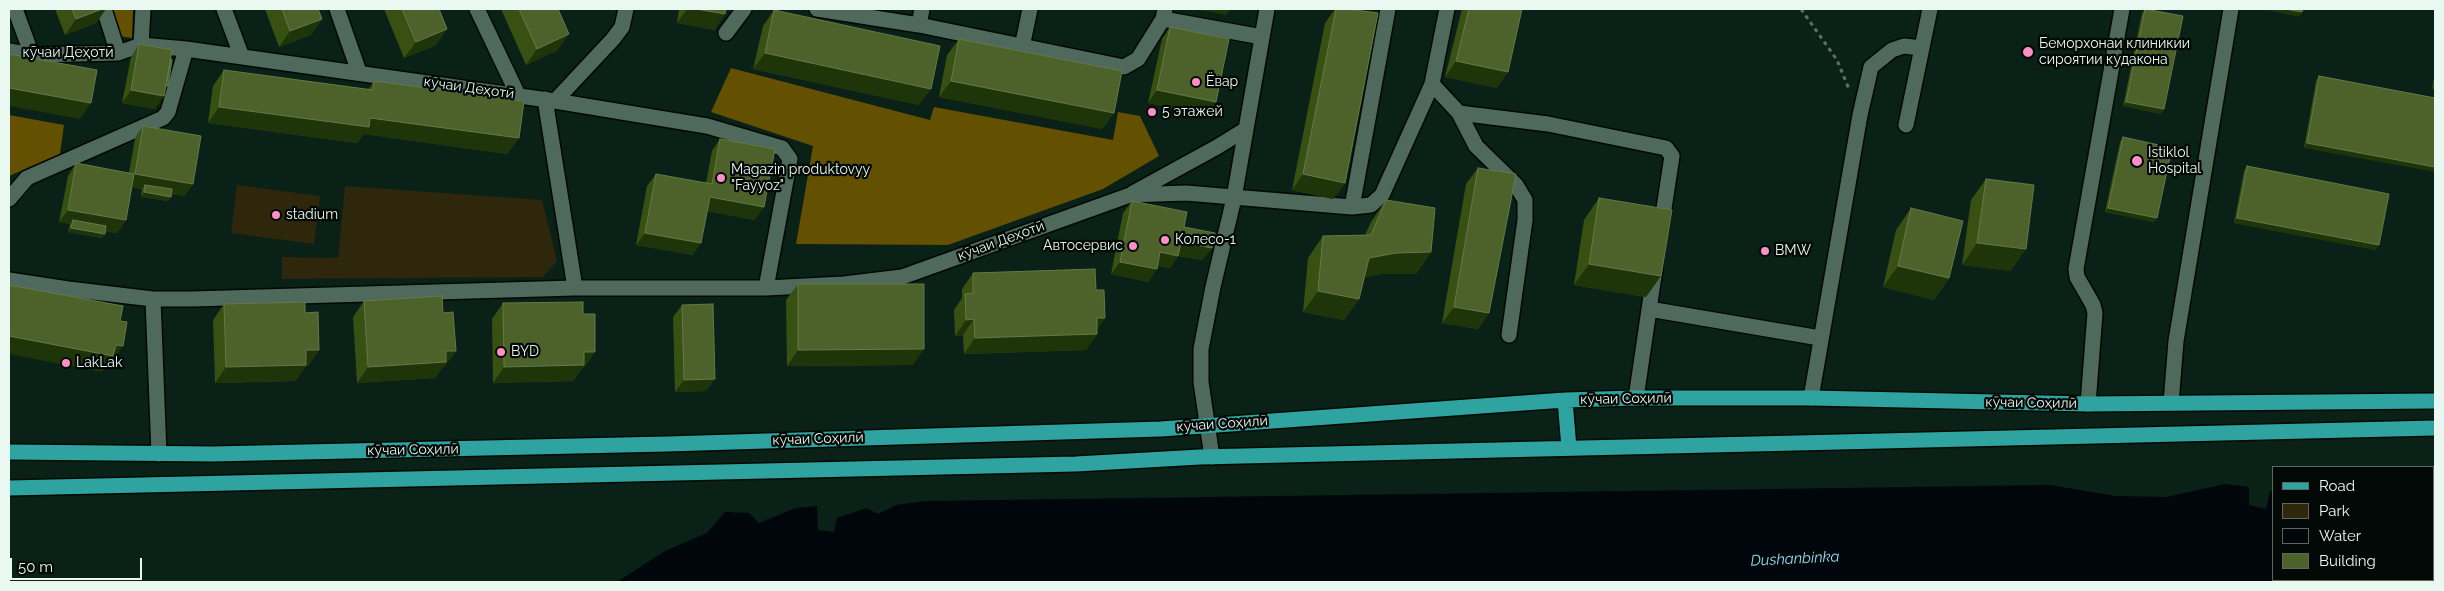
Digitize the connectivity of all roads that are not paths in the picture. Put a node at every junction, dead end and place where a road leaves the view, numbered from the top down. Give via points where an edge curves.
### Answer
1 (15, 9) edge
2 (104, 9) edge
3 (143, 9) edge
4 (224, 9) edge
5 (337, 9) edge
6 (478, 9) edge
7 (626, 9) edge
8 (744, 9) edge
9 (818, 9) edge
10 (922, 9) edge
11 (1030, 9) edge
12 (1268, 9) edge
13 (1388, 9) edge
14 (1447, 9) edge
15 (1930, 9) edge
16 (2122, 9) edge
17 (2231, 9) edge
18 (1164, 14) edge
19 (919, 25) junction
20 (726, 33) dead end
21 (1262, 37) junction
22 (141, 45) junction
23 (1022, 47) junction
24 (1922, 48) junction
25 (186, 49) junction
26 (9, 51) edge
27 (118, 54) junction
28 (32, 55) junction
29 (242, 57) junction
30 (358, 72) junction
31 (1432, 84) junction
32 (518, 94) junction
33 (550, 100) junction
34 (1459, 113) junction
35 (1906, 125) dead end
36 (1246, 129) junction
37 (1130, 195) junction
38 (1234, 198) junction
39 (9, 200) edge
40 (1352, 207) junction
41 (9, 280) edge
42 (576, 288) junction
43 (766, 288) junction
44 (153, 299) junction
45 (1649, 309) junction
46 (1509, 335) dead end
47 (1820, 338) junction
48 (1636, 398) junction
49 (1811, 398) junction
50 (1565, 400) junction
51 (2435, 400) edge
52 (2171, 403) junction
53 (2088, 404) junction
54 (1206, 424) junction
55 (2435, 428) edge
56 (1569, 448) junction
57 (9, 452) edge
58 (159, 454) junction
59 (1212, 457) junction
60 (9, 488) edge

1 - 28 street
2 - 27 street
3 - 22 street
4 - 29 street
5 - 30 street
6 - 32 street
7 - 33 street via 622,28 613,40
8 - 20 street
9 - 19 street
10 - 19 street
11 - 23 street
12 - 21 street
13 - 40 street
14 - 31 street, кӯчаи Деҳотӣ
15 - 24 street
16 - 53 street via 2076,268 2077,277 2095,313
17 - 52 street via 2176,341
18 - 21 street
18 - 23 street via 1138,58 1124,67
19 - 23 street
21 - 36 street
22 - 25 street, кӯчаи Деҳотӣ
22 - 27 street, кӯчаи Деҳотӣ
24 - 35 street
24 - 47 street via 1904,46 1892,50 1871,67
25 - 29 street, кӯчаи Деҳотӣ
25 - 39 street via 168,112 162,118 27,178
26 - 28 street, кӯчаи Деҳотӣ
27 - 28 street, кӯчаи Деҳотӣ
29 - 30 street, кӯчаи Деҳотӣ
30 - 32 street, кӯчаи Деҳотӣ
31 - 34 street
31 - 40 street, кӯчаи Деҳотӣ via 1382,195 1371,205
32 - 33 street, кӯчаи Деҳотӣ
33 - 42 street
33 - 43 street, кӯчаи Деҳотӣ via 707,126 782,148 790,159
34 - 45 street via 1548,124 1666,148 1672,156
34 - 46 street via 1476,146 1516,185 1525,200
36 - 37 street
36 - 38 street
37 - 38 street, кӯчаи Деҳотӣ via 1178,193
37 - 43 street, кӯчаи Деҳотӣ via 902,277
38 - 40 street, кӯчаи Деҳотӣ
38 - 54 street via 1201,349 1200,382
41 - 44 street, кӯчаи Деҳотӣ
42 - 43 street, кӯчаи Деҳотӣ
42 - 44 street, кӯчаи Деҳотӣ
44 - 58 street
45 - 47 street
45 - 48 street
47 - 49 street
48 - 49 main road, кӯчаи Соҳилӣ
48 - 50 main road, кӯчаи Соҳилӣ
49 - 53 main road, кӯчаи Соҳилӣ
50 - 54 main road, кӯчаи Соҳилӣ
50 - 56 main road
51 - 52 main road, кӯчаи Соҳилӣ
52 - 53 main road, кӯчаи Соҳилӣ
54 - 58 main road, кӯчаи Соҳилӣ via 1162,429 667,444
54 - 59 street
55 - 56 main road
56 - 59 main road
57 - 58 main road, кӯчаи Соҳилӣ
59 - 60 main road via 1076,464

